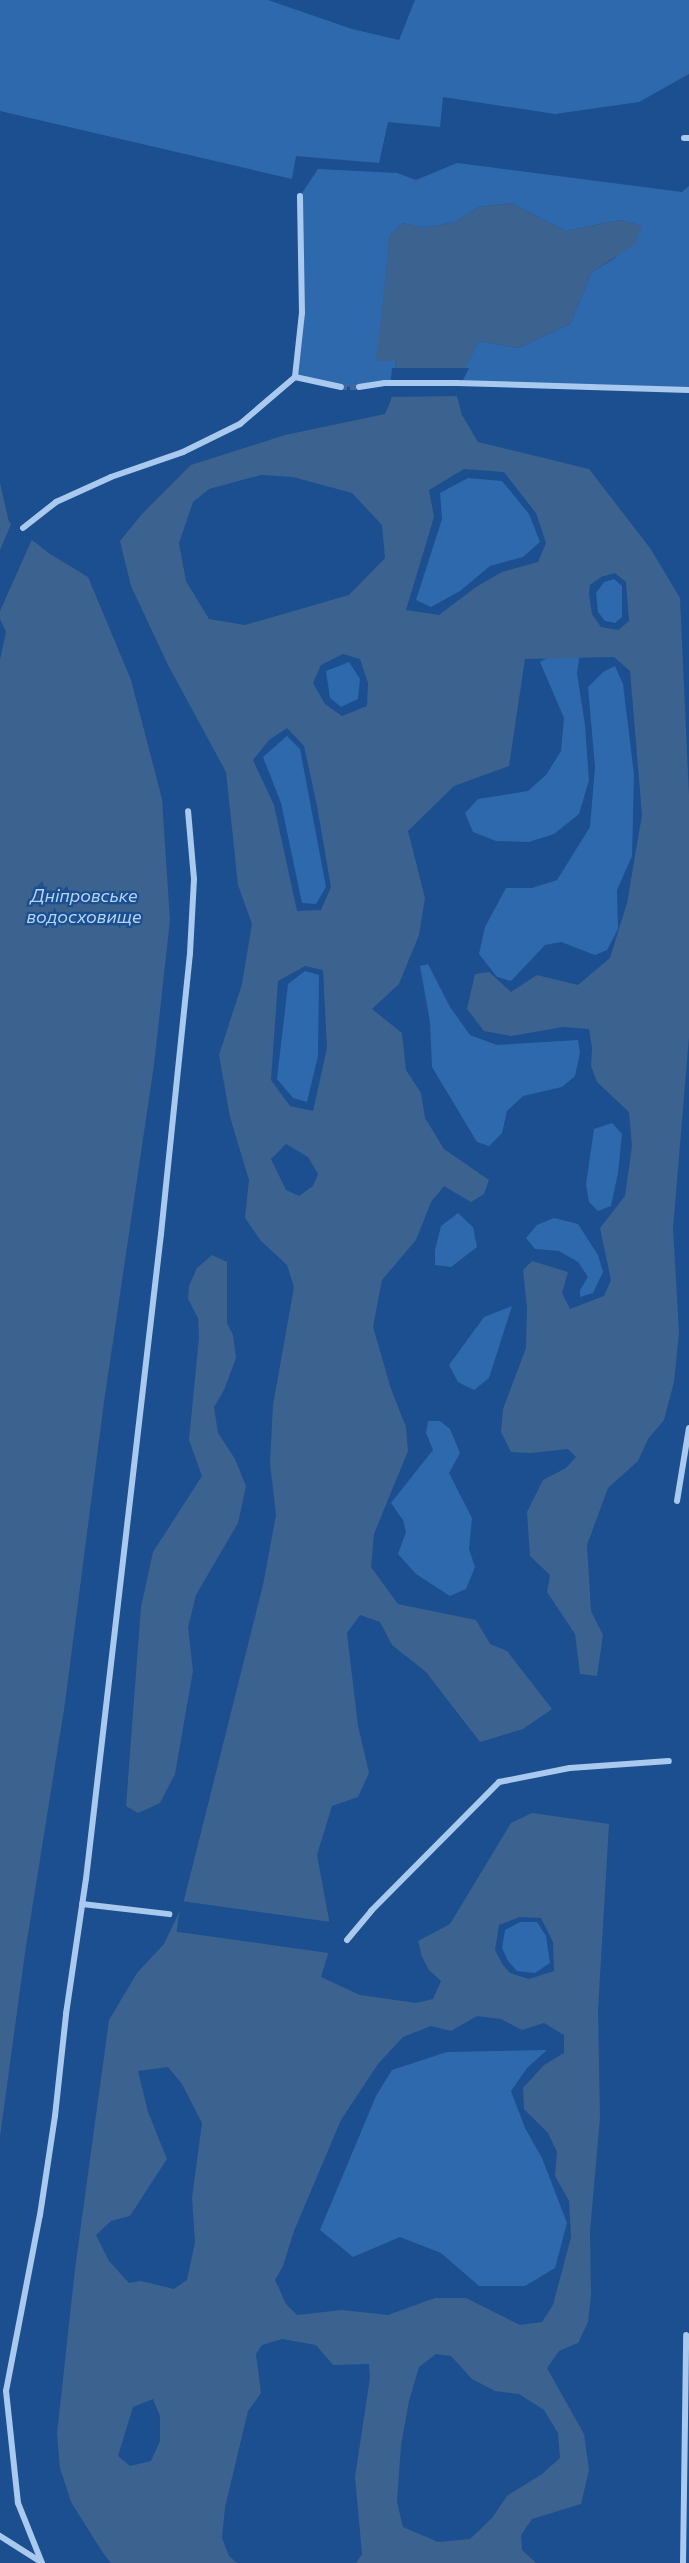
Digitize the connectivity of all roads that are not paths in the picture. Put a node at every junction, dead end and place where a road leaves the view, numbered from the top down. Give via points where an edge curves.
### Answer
1 (300, 196) dead end
2 (295, 377) junction
3 (341, 387) tunnel mouth
4 (359, 387) tunnel mouth
5 (689, 390) edge
6 (24, 528) dead end
7 (188, 811) dead end
8 (689, 1428) edge
9 (677, 1501) dead end
10 (669, 1761) dead end
11 (82, 1904) junction
12 (169, 1914) dead end
13 (347, 1940) dead end
14 (686, 2336) dead end
15 (0, 2536) edge
16 (42, 2563) edge
17 (683, 2563) edge

1 - 2 street via 302,313
2 - 3 street
2 - 6 street via 240,424 183,452 111,477 56,502
4 - 5 street via 385,383 495,383
7 - 11 street via 195,879 190,953
8 - 9 street
10 - 13 street via 570,1768 500,1782
11 - 12 street
11 - 16 street via 40,2215 6,2391 18,2503
14 - 17 street
15 - 16 street

